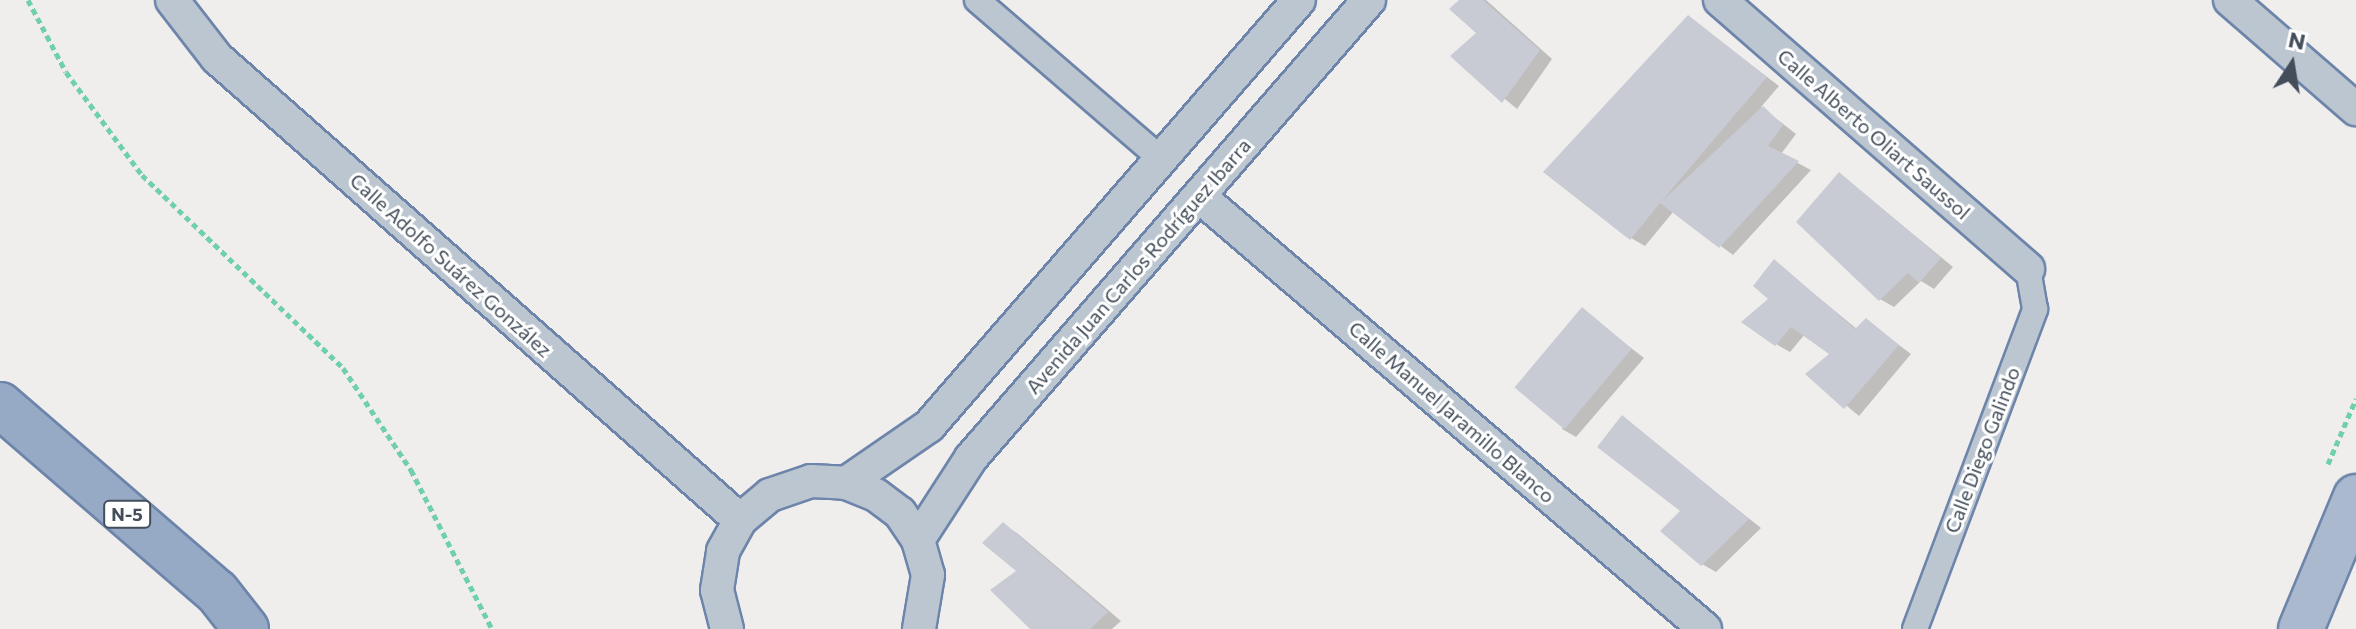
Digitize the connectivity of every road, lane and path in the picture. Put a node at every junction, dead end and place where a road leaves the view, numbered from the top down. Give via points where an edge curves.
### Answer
1 (28, 0) edge
2 (172, 0) edge
3 (977, 0) edge
4 (1299, 0) edge
5 (1369, 0) edge
6 (1720, 0) edge
7 (2230, 0) edge
8 (2356, 109) edge
9 (1161, 159) junction
10 (1199, 196) junction
11 (2028, 269) joint
12 (0, 405) edge
13 (846, 483) junction
14 (2356, 497) edge
15 (740, 520) junction
16 (918, 540) junction
17 (925, 626) edge
18 (246, 629) edge
19 (492, 629) edge
20 (727, 629) edge
21 (1705, 629) edge
22 (1915, 629) edge
23 (2301, 629) edge

1 - 19 path via 66,72 142,175 343,368 411,470
2 - 15 street, Calle Adolfo Suárez González via 217,58
3 - 9 street
4 - 9 street
5 - 10 street, Avenida Juan Carlos Rodríguez Ibarra
6 - 11 street, Calle Alberto Oliart Saussol
7 - 8 street
9 - 13 street via 929,426
10 - 16 street, Avenida Juan Carlos Rodríguez Ibarra via 971,458
10 - 21 street, Calle Manuel Jaramillo Blanco
11 - 22 street, Calle Diego Galindo via 2035,309
12 - 18 highway, N-5 via 217,592
13 - 15 street via 811,481 770,495
13 - 16 street via 876,495 900,513
14 - 23 main road
15 - 20 street via 723,551 717,590
16 - 17 street via 928,575

